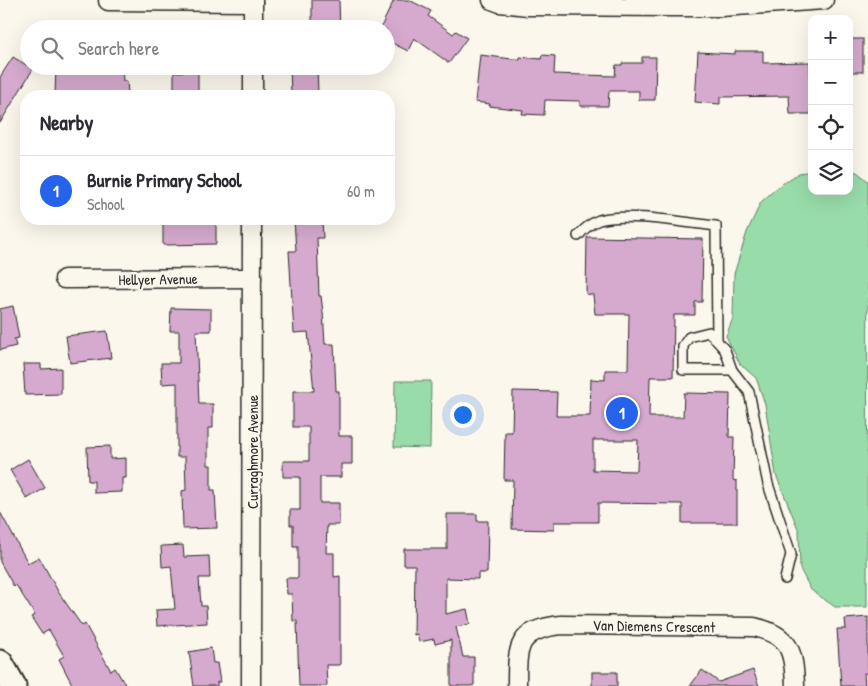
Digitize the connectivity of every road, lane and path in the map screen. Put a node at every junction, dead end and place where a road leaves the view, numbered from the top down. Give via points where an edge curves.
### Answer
1 (492, 0) edge
2 (824, 0) edge
3 (108, 1) edge
4 (253, 1) edge
5 (253, 20) edge
6 (253, 75) edge
7 (253, 90) edge
8 (252, 225) edge
9 (578, 236) dead end
10 (252, 278) junction
11 (64, 279) dead end
12 (717, 340) junction
13 (732, 370) junction
14 (785, 579) dead end
15 (0, 662) edge
16 (13, 686) edge
17 (251, 686) edge
18 (517, 686) edge
19 (795, 686) edge

1 - 2 street via 528,6 671,8
3 - 4 street
4 - 5 street
6 - 7 street
8 - 10 street, Curraghmore Avenue
9 - 12 lane via 598,220 616,216 716,226
10 - 11 street, Hellyer Avenue
10 - 17 street, Curraghmore Avenue
12 - 13 lane via 725,350
12 - 13 lane via 709,332 689,337 683,346 683,370
13 - 14 lane via 749,392 768,484 790,554
15 - 16 main road
18 - 19 street, Van Diemens Crescent via 520,646 529,632 561,625 754,627 772,631 788,644

